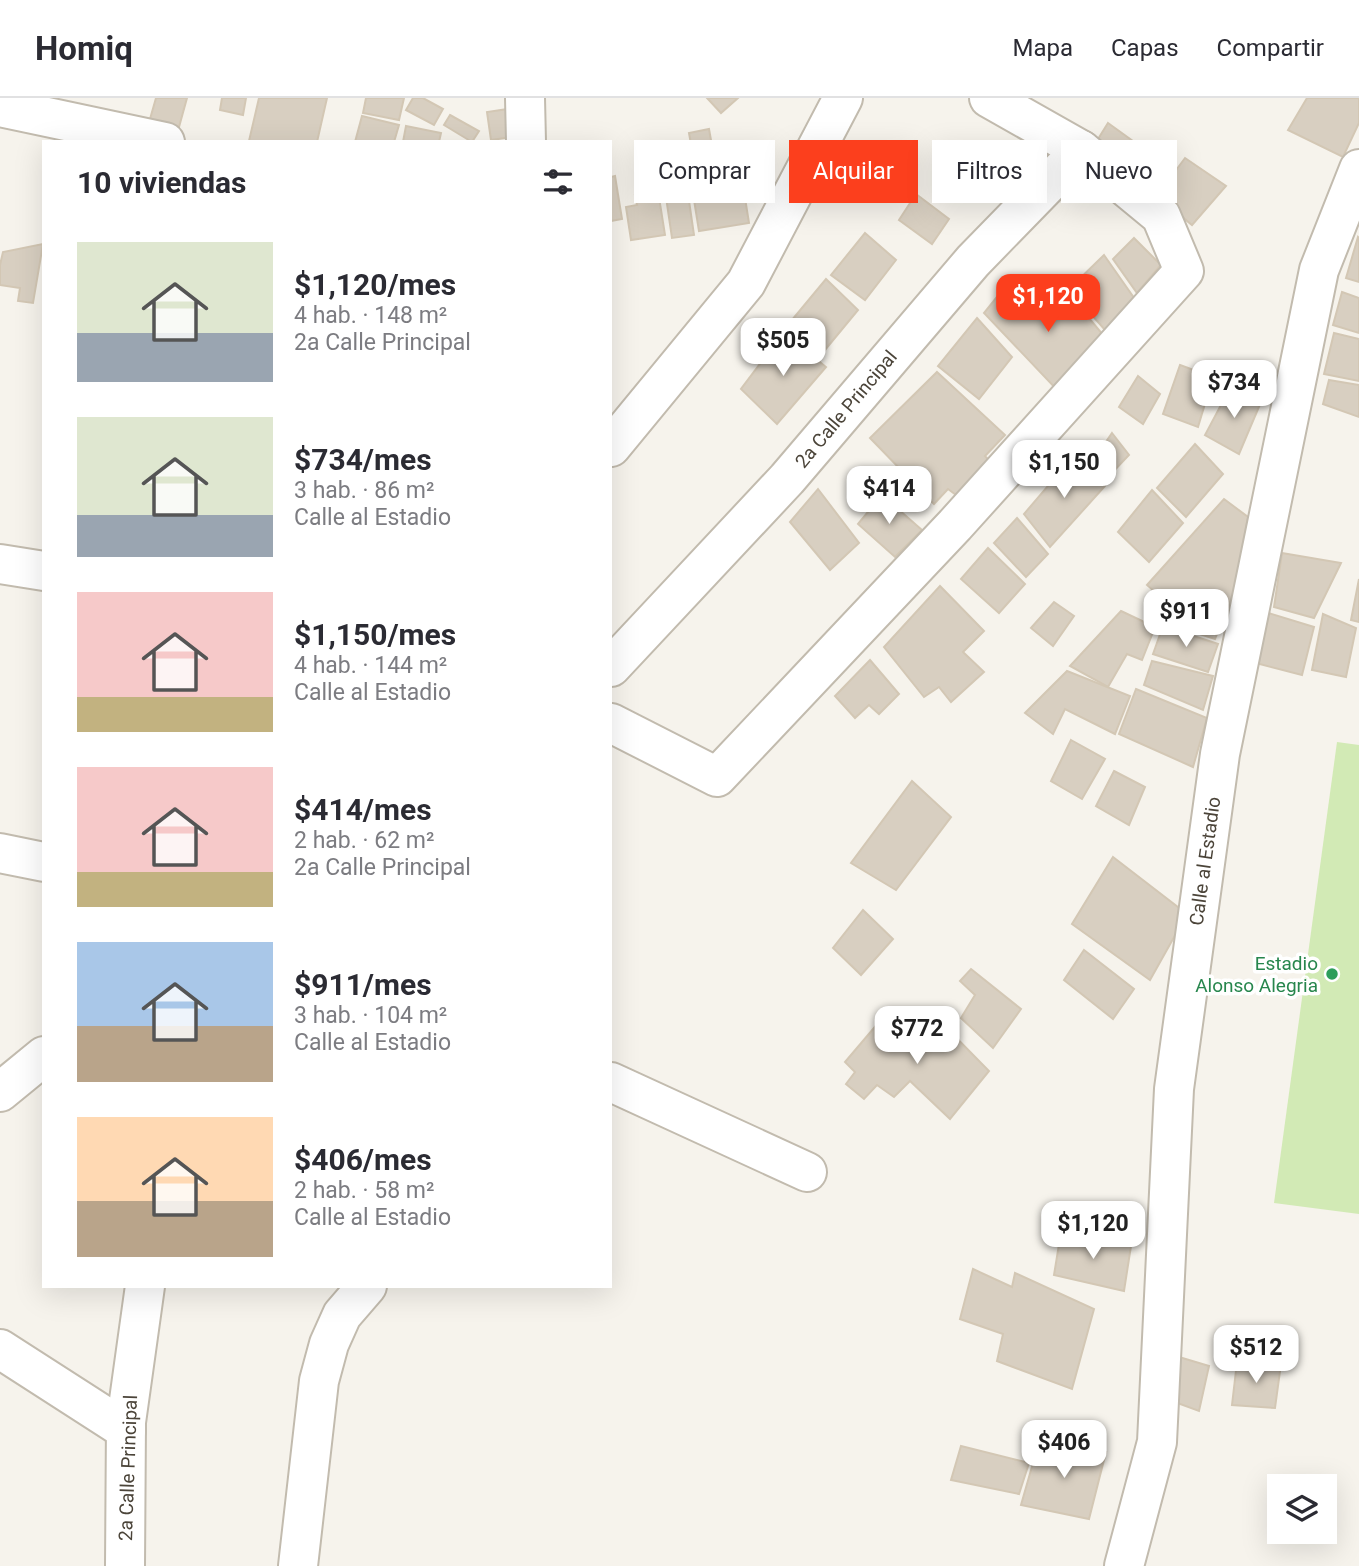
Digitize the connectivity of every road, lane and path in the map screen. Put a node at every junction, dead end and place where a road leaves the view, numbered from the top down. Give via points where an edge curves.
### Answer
1 (525, 98) edge
2 (843, 98) edge
3 (989, 98) edge
4 (0, 107) edge
5 (156, 140) edge
6 (526, 140) edge
7 (1063, 140) edge
8 (1359, 169) edge
9 (1061, 171) edge
10 (1145, 203) edge
11 (612, 446) edge
12 (0, 564) edge
13 (42, 571) edge
14 (612, 666) edge
15 (612, 724) edge
16 (0, 853) edge
17 (42, 862) edge
18 (42, 1058) edge
19 (612, 1082) edge
20 (0, 1092) edge
21 (807, 1172) dead end
22 (145, 1288) edge
23 (365, 1288) edge
24 (0, 1349) edge
25 (126, 1430) junction
26 (125, 1566) edge
27 (298, 1566) edge
28 (1124, 1566) edge

1 - 6 street
2 - 11 street via 746,282
3 - 7 street
4 - 5 street
8 - 28 street, Calle al Estadio via 1318,270 1220,754 1174,1089 1157,1442
9 - 14 street, 2a Calle Principal via 973,261 787,479
10 - 15 street via 1161,216 1184,271 955,525 717,777
12 - 13 street
16 - 17 street
18 - 20 street
19 - 21 street
22 - 25 street, 2a Calle Principal
23 - 27 street via 342,1315 319,1381
24 - 25 street
25 - 26 street, 2a Calle Principal

